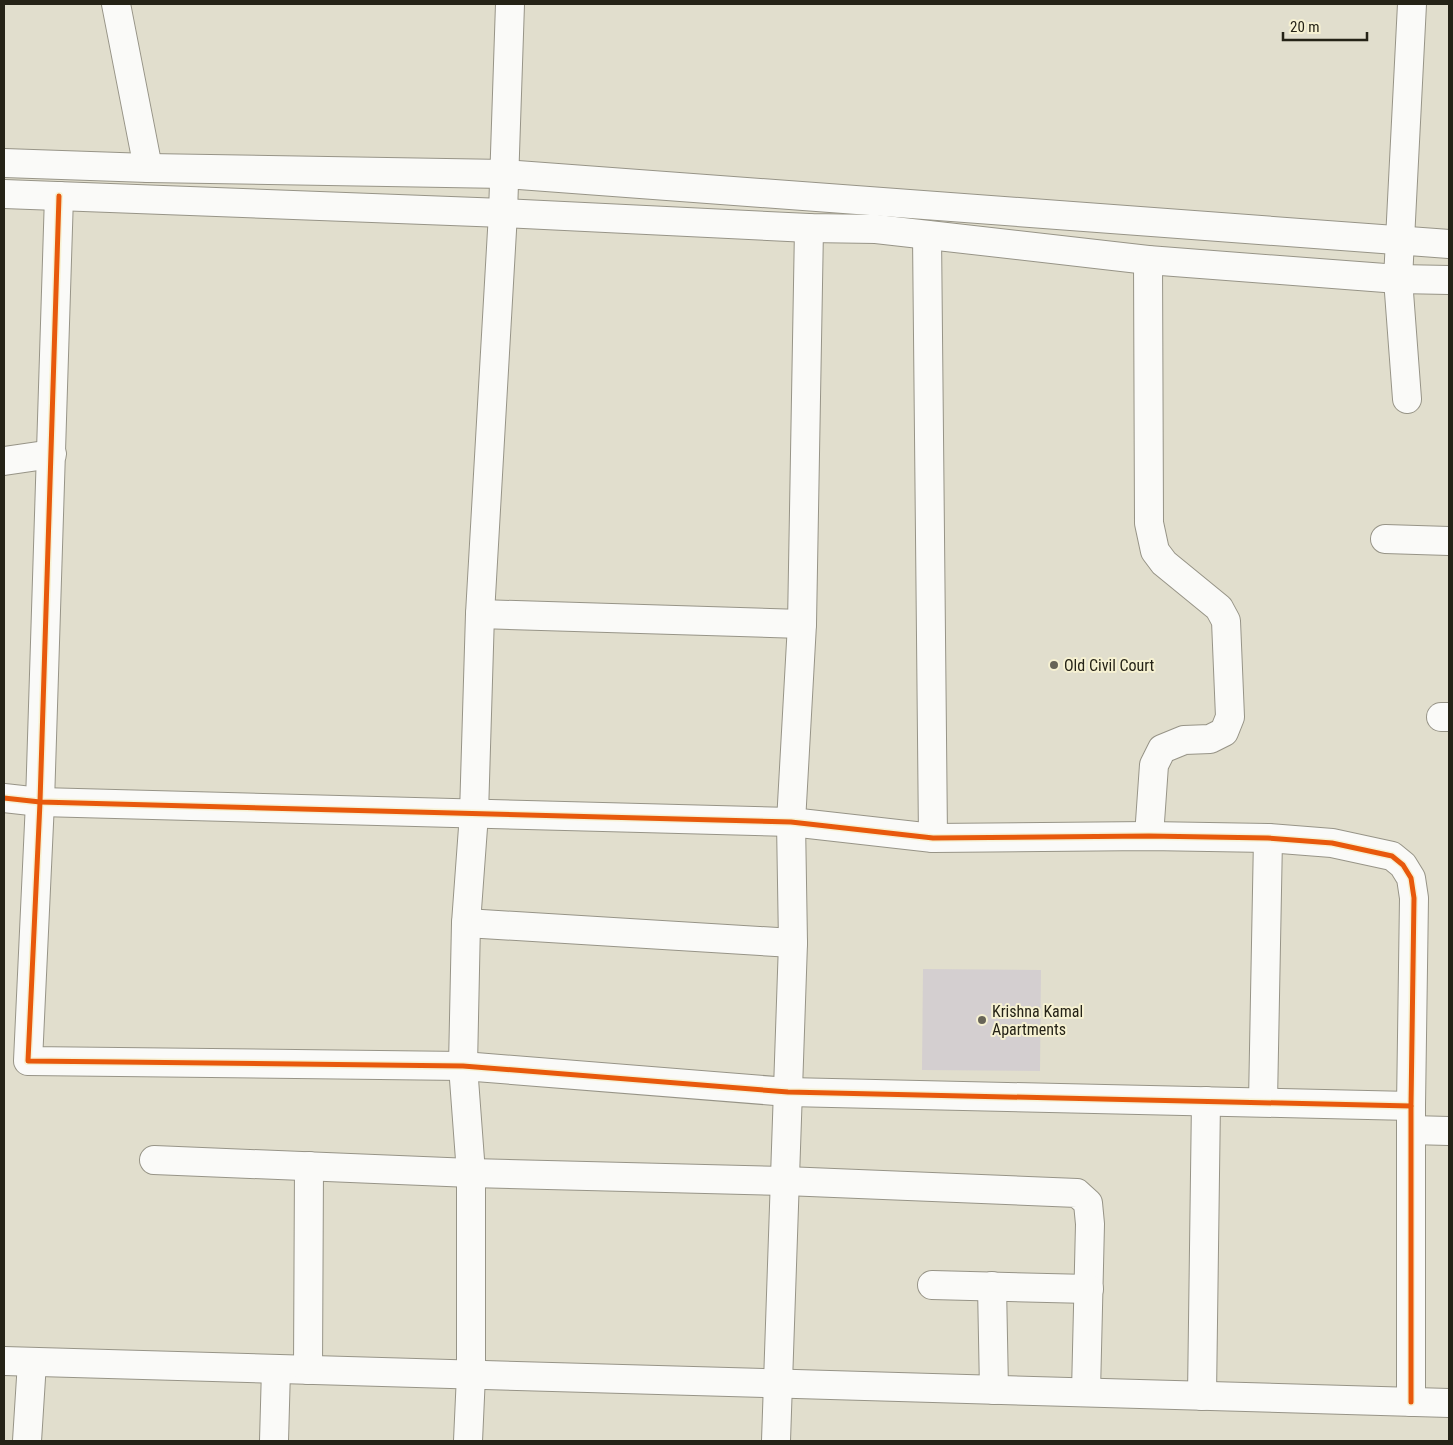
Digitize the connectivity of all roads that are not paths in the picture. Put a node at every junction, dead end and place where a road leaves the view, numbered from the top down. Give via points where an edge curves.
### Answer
1 (116, 4) edge
2 (510, 4) edge
3 (1412, 4) edge
4 (4, 163) edge
5 (148, 168) junction
6 (505, 174) junction
7 (4, 194) edge
8 (59, 196) junction
9 (503, 213) junction
10 (809, 228) junction
11 (927, 234) junction
12 (1400, 239) junction
13 (1449, 244) edge
14 (1148, 260) junction
15 (1398, 279) junction
16 (1449, 280) edge
17 (1407, 399) dead end
18 (52, 454) junction
19 (4, 461) edge
20 (1385, 539) dead end
21 (1449, 540) edge
22 (480, 614) junction
23 (802, 624) junction
24 (4, 798) edge
25 (40, 802) junction
26 (474, 814) junction
27 (791, 822) junction
28 (1148, 836) junction
29 (933, 838) junction
30 (1268, 838) junction
31 (466, 923) junction
32 (793, 943) junction
33 (463, 1066) junction
34 (788, 1092) junction
35 (1206, 1100) junction
36 (1263, 1102) junction
37 (1411, 1118) junction
38 (1449, 1131) edge
39 (154, 1160) dead end
40 (309, 1166) junction
41 (472, 1173) junction
42 (785, 1181) junction
43 (932, 1285) dead end
44 (992, 1286) junction
45 (1089, 1288) junction
46 (4, 1361) edge
47 (32, 1362) junction
48 (276, 1369) junction
49 (308, 1370) junction
50 (471, 1375) junction
51 (778, 1384) junction
52 (994, 1390) junction
53 (1086, 1392) junction
54 (1202, 1396) junction
55 (1411, 1402) junction
56 (1449, 1403) edge
57 (27, 1441) edge
58 (274, 1441) edge
59 (468, 1441) edge
60 (776, 1441) edge

1 - 5 street
2 - 6 street
3 - 12 street
4 - 5 street
5 - 6 street
6 - 9 street
6 - 12 street
7 - 8 street
8 - 9 street
8 - 18 street
9 - 10 street
9 - 22 street
10 - 11 street
10 - 23 street
11 - 14 street
11 - 29 street
12 - 13 street
12 - 15 street
14 - 15 street
14 - 28 street via 1149,524 1155,551 1164,563 1219,608 1226,621 1230,717 1224,732 1210,739 1184,740 1162,750 1154,765
15 - 16 street
15 - 17 street
18 - 19 street
18 - 25 street
20 - 21 street
22 - 23 street
22 - 26 street
23 - 27 street
24 - 25 street
25 - 26 street
25 - 33 street via 28,1061
26 - 27 street
26 - 31 street
27 - 29 street
27 - 32 street
28 - 29 street
28 - 30 street
30 - 36 street
30 - 37 street via 1332,843 1392,856 1403,865 1410,878 1414,898
31 - 32 street
31 - 33 street
32 - 34 street
33 - 34 street
33 - 41 street
34 - 35 street
34 - 42 street
35 - 36 street
35 - 54 street
36 - 37 street
37 - 38 street
37 - 55 street
39 - 40 street
40 - 41 street
40 - 49 street
41 - 42 street
41 - 50 street
42 - 45 street via 1077,1193 1088,1203
42 - 51 street
43 - 44 street
44 - 45 street
44 - 52 street
45 - 53 street
46 - 47 street
47 - 48 street
47 - 57 street
48 - 49 street
48 - 58 street
49 - 50 street
50 - 51 street
50 - 59 street
51 - 52 street
51 - 60 street
52 - 53 street
53 - 54 street
54 - 55 street
55 - 56 street

